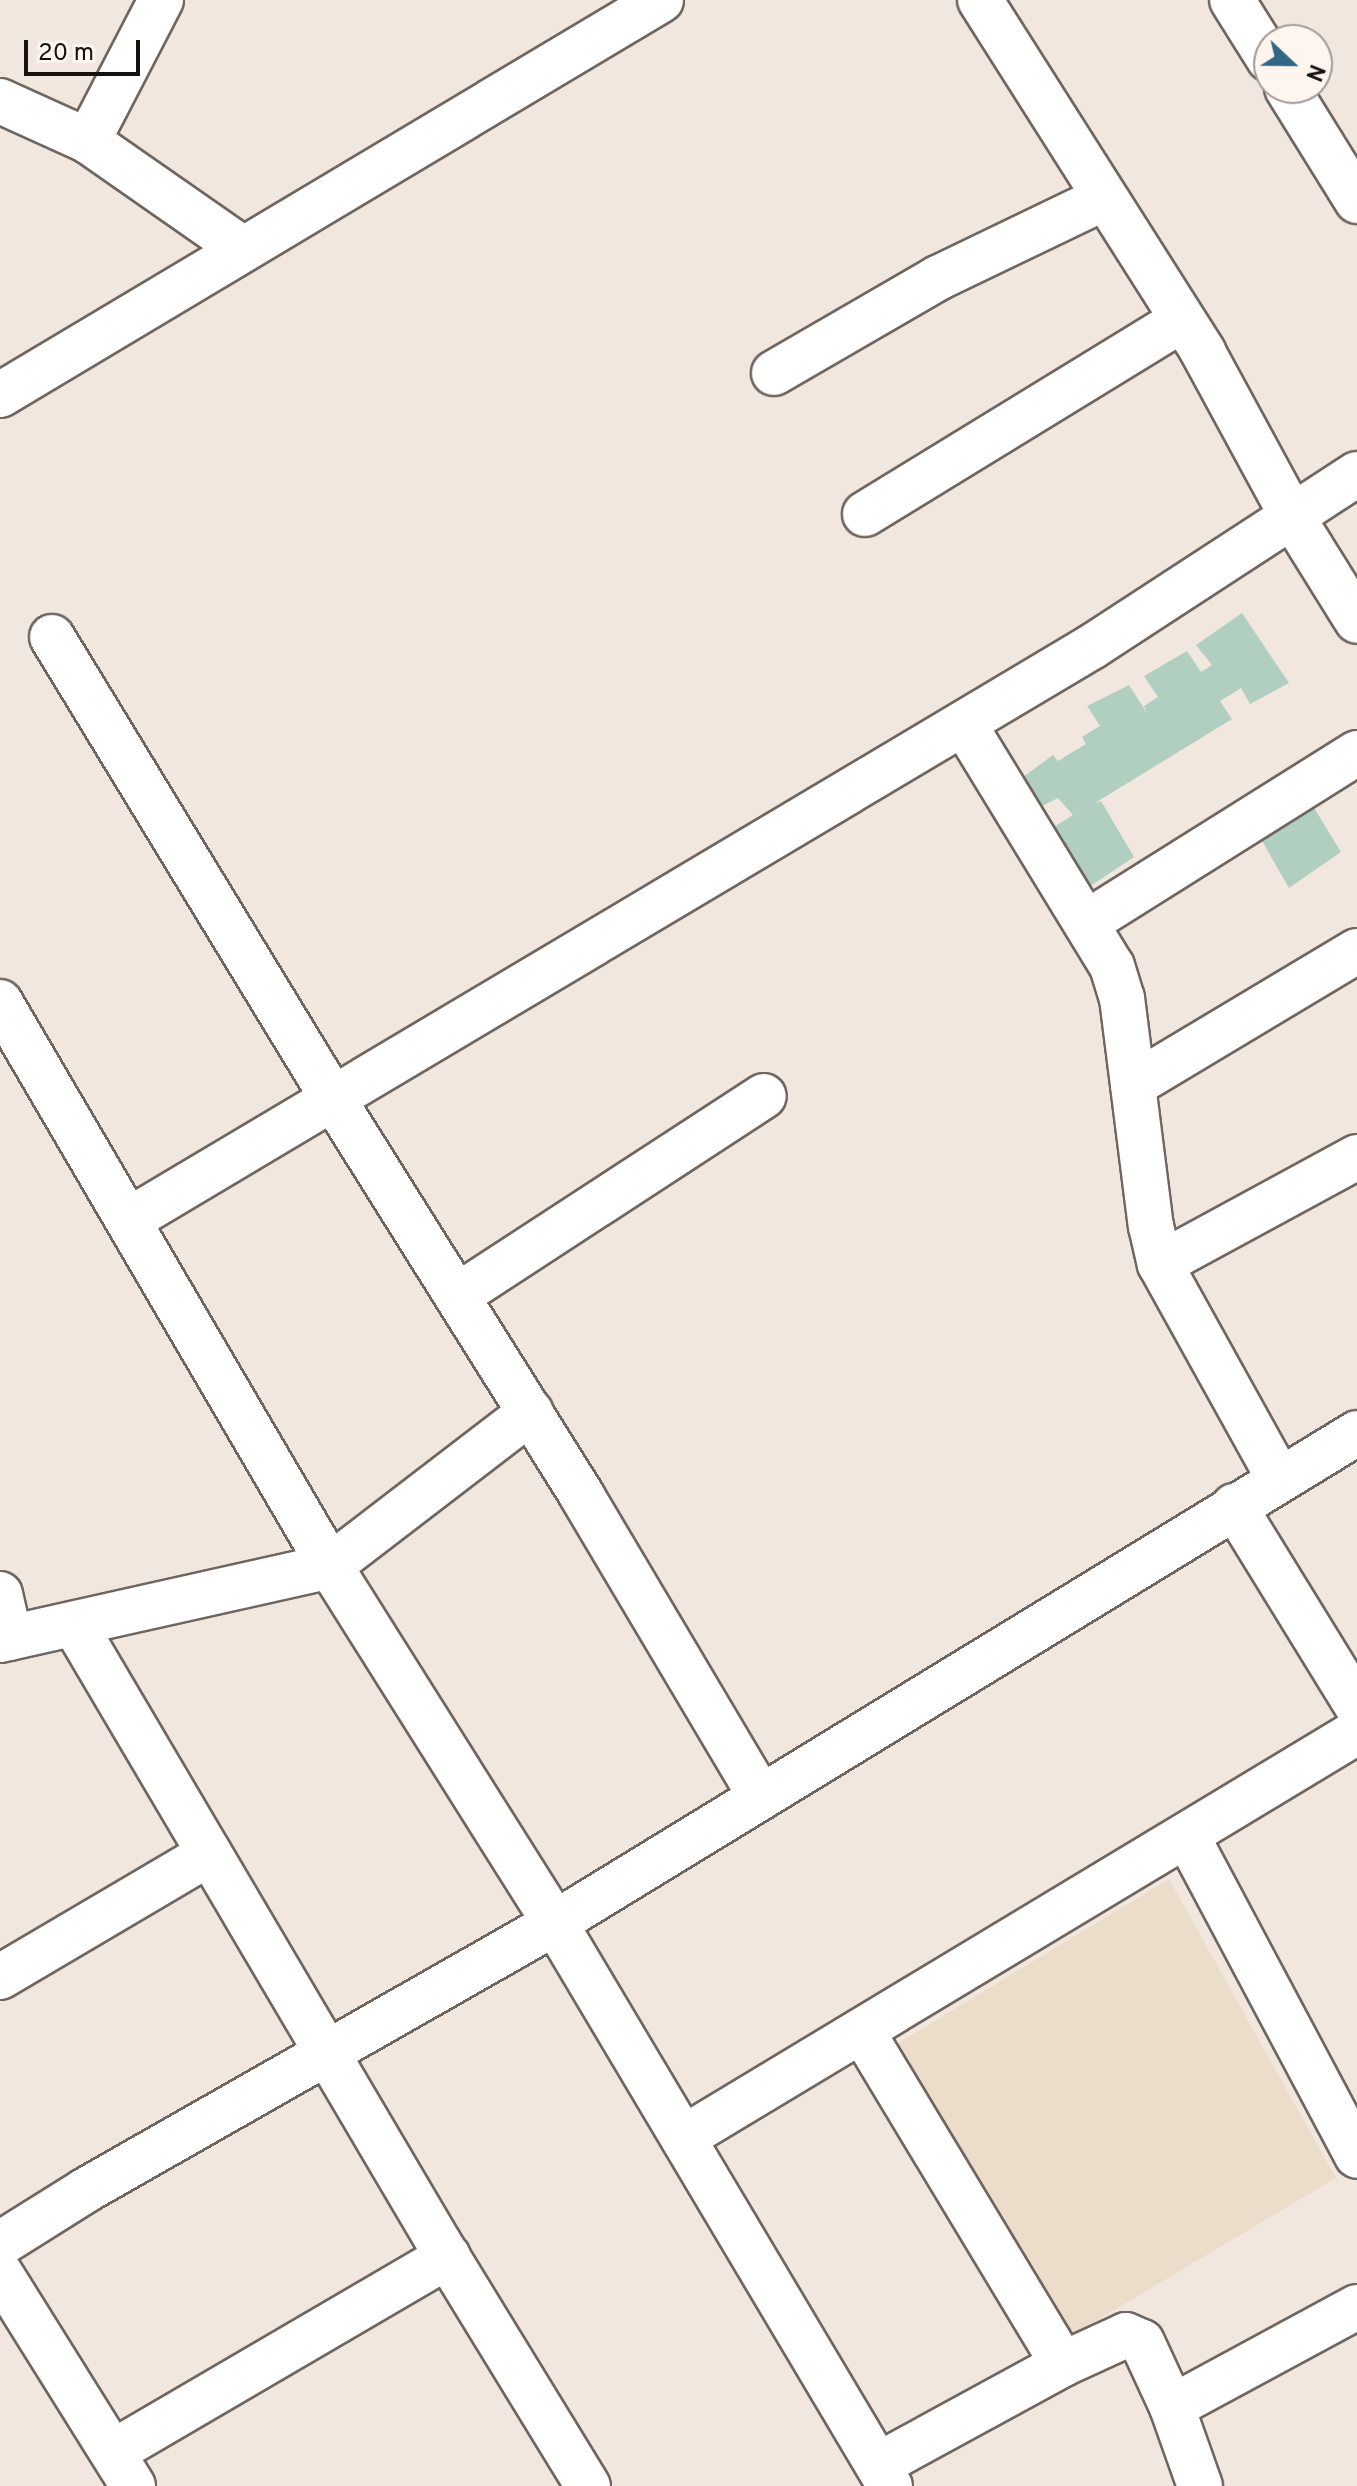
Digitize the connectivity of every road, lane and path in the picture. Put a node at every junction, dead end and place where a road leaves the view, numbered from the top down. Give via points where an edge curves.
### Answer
1 (161, 0) edge
2 (661, 0) edge
3 (980, 0) edge
4 (1232, 0) edge
5 (1253, 33) edge
6 (0, 101) edge
7 (1297, 104) edge
8 (88, 141) junction
9 (1104, 198) junction
10 (1357, 201) edge
11 (243, 249) junction
12 (1182, 320) junction
13 (774, 373) dead end
14 (0, 395) edge
15 (1357, 474) edge
16 (865, 514) dead end
17 (1293, 518) junction
18 (1357, 621) edge
19 (52, 637) dead end
20 (964, 724) junction
21 (1357, 753) edge
22 (1086, 923) junction
23 (1357, 951) edge
24 (0, 1002) edge
25 (1133, 1085) junction
26 (764, 1096) dead end
27 (332, 1097) junction
28 (1357, 1157) edge
29 (129, 1220) junction
30 (1160, 1264) junction
31 (457, 1296) junction
32 (531, 1412) junction
33 (1357, 1433) edge
34 (1279, 1479) junction
35 (1234, 1506) junction
36 (330, 1566) junction
37 (0, 1594) edge
38 (74, 1624) junction
39 (5, 1639) edge
40 (1357, 1706) edge
41 (1357, 1732) edge
42 (761, 1797) junction
43 (1187, 1836) junction
44 (209, 1854) junction
45 (555, 1923) junction
46 (0, 1977) edge
47 (862, 2031) junction
48 (326, 2053) junction
49 (683, 2138) junction
50 (1357, 2156) edge
51 (0, 2244) edge
52 (448, 2256) junction
53 (0, 2273) edge
54 (1357, 2307) edge
55 (1063, 2364) junction
56 (1172, 2407) junction
57 (123, 2469) edge
58 (884, 2475) edge
59 (588, 2486) edge
60 (1200, 2486) edge

1 - 8 street
2 - 11 street
3 - 9 street
4 - 5 street
6 - 8 street
7 - 10 street
8 - 11 street
9 - 12 street
9 - 13 street via 938,278
11 - 14 street
12 - 16 street
12 - 17 street
15 - 17 street
17 - 18 street
17 - 20 street
19 - 27 street
20 - 22 street
20 - 27 street
21 - 22 street
22 - 25 street via 1112,966 1122,998
23 - 25 street
24 - 29 street
25 - 30 street
26 - 31 street
27 - 29 street
27 - 31 street
28 - 30 street
29 - 36 street
30 - 34 street
31 - 32 street
32 - 36 street
32 - 42 street
33 - 34 street
34 - 35 street
35 - 40 street
35 - 42 street
36 - 38 street
36 - 45 street
37 - 39 street
38 - 39 street
38 - 44 street
41 - 43 street
42 - 45 street
43 - 47 street
43 - 50 street
44 - 46 street
44 - 48 street
45 - 48 street
45 - 49 street
47 - 49 street
47 - 55 street
48 - 51 street
48 - 52 street
49 - 58 street
52 - 57 street
52 - 59 street
53 - 57 street
54 - 56 street
55 - 56 street via 1116,2337 1136,2337
55 - 58 street
56 - 60 street

